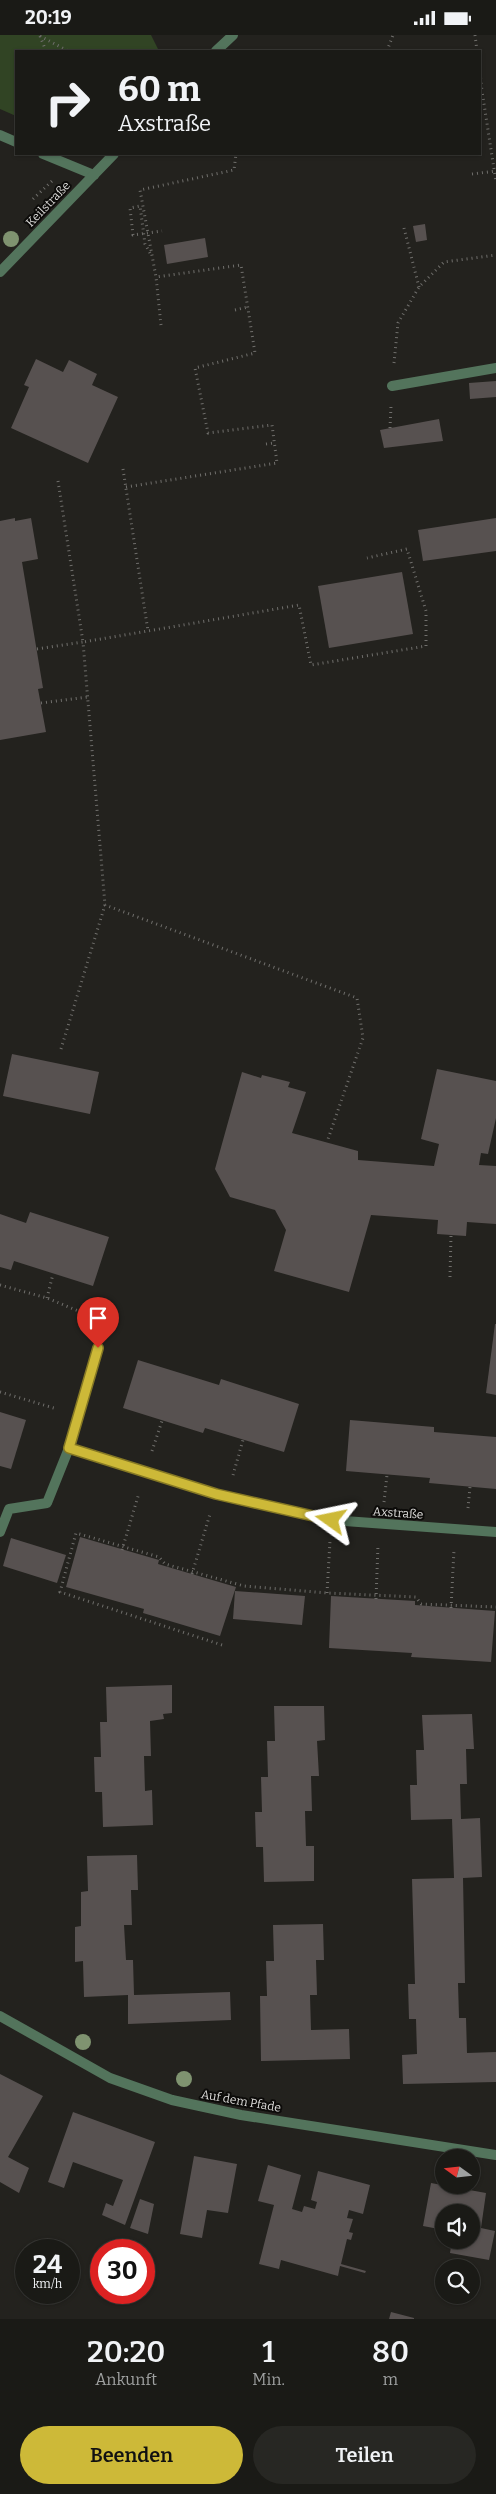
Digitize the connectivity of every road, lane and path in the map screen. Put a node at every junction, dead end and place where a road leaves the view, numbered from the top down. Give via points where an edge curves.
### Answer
1 (40, 35) edge
2 (233, 35) edge
3 (393, 35) edge
4 (475, 35) edge
5 (46, 50) edge
6 (66, 50) edge
7 (217, 50) edge
8 (387, 50) edge
9 (477, 50) edge
10 (481, 91) edge
11 (0, 135) edge
12 (15, 142) edge
13 (45, 155) edge
14 (113, 155) edge
15 (236, 155) edge
16 (495, 171) edge
17 (472, 174) dead end
18 (94, 175) junction
19 (496, 182) edge
20 (404, 228) dead end
21 (162, 231) dead end
22 (152, 255) junction
23 (496, 255) edge
24 (0, 272) edge
25 (156, 277) junction
26 (419, 287) junction
27 (248, 307) junction
28 (235, 310) dead end
29 (161, 325) dead end
30 (496, 368) edge
31 (392, 386) joint
32 (274, 443) junction
33 (266, 444) dead end
34 (123, 469) dead end
35 (58, 481) dead end
36 (126, 487) junction
37 (367, 558) dead end
38 (148, 631) junction
39 (83, 642) junction
40 (37, 649) dead end
41 (88, 697) junction
42 (41, 703) dead end
43 (105, 905) junction
44 (61, 1049) dead end
45 (327, 1142) dead end
46 (451, 1235) dead end
47 (53, 1274) dead end
48 (450, 1277) dead end
49 (0, 1285) edge
50 (47, 1298) junction
51 (98, 1348) joint
52 (0, 1392) edge
53 (79, 1415) junction
54 (162, 1421) dead end
55 (244, 1440) dead end
56 (69, 1448) junction
57 (145, 1472) junction
58 (216, 1494) junction
59 (227, 1497) junction
60 (331, 1520) junction
61 (379, 1525) junction
62 (455, 1530) junction
63 (0, 1532) edge
64 (496, 1532) edge
65 (122, 1548) junction
66 (193, 1572) junction
67 (327, 1593) junction
68 (376, 1597) junction
69 (451, 1606) junction
70 (496, 1607) edge
71 (222, 1645) dead end
72 (0, 2015) edge
73 (496, 2155) edge

1 - 5 path
1 - 6 path
2 - 7 street
3 - 8 path
4 - 9 path
10 - 16 path
11 - 12 street
13 - 18 street
14 - 18 street, Keilstraße
15 - 22 path via 234,170 140,190
16 - 17 path
16 - 19 path
18 - 24 street, Keilstraße
20 - 26 path
21 - 22 path via 152,232 143,233 133,235 130,208 140,206 142,225 144,235 145,244
22 - 25 path
23 - 26 path via 444,262
25 - 27 path via 241,265
25 - 29 path
26 - 31 path via 398,323
27 - 28 path
27 - 32 path via 255,353 195,368 208,433 272,425
30 - 31 street
32 - 33 path
32 - 36 path via 277,463
34 - 36 path
35 - 39 path
36 - 38 path
37 - 38 path via 407,549 426,611 426,646 311,665 299,605
38 - 39 path
39 - 40 path
39 - 41 path
41 - 42 path
41 - 43 path
43 - 44 path
43 - 45 path via 357,998 363,1038
46 - 48 path
47 - 50 path
49 - 50 path
50 - 51 path via 88,1315
51 - 53 street
52 - 53 path
53 - 56 street
54 - 57 path
55 - 59 path
56 - 57 street, Axstraße
56 - 63 street via 47,1503 9,1509
57 - 58 street, Axstraße
57 - 65 path
58 - 59 street, Axstraße
58 - 66 path
59 - 60 street, Axstraße
60 - 61 street, Axstraße
60 - 67 path
61 - 62 street, Axstraße
61 - 68 path
62 - 64 street, Axstraße
62 - 69 path
65 - 66 path via 159,1557 165,1564
65 - 71 path via 76,1533 60,1592
66 - 67 path via 244,1586
67 - 68 path
68 - 69 path via 416,1597 421,1604
69 - 70 path
72 - 73 street, Auf dem Pfade via 110,2078 172,2100 241,2115

